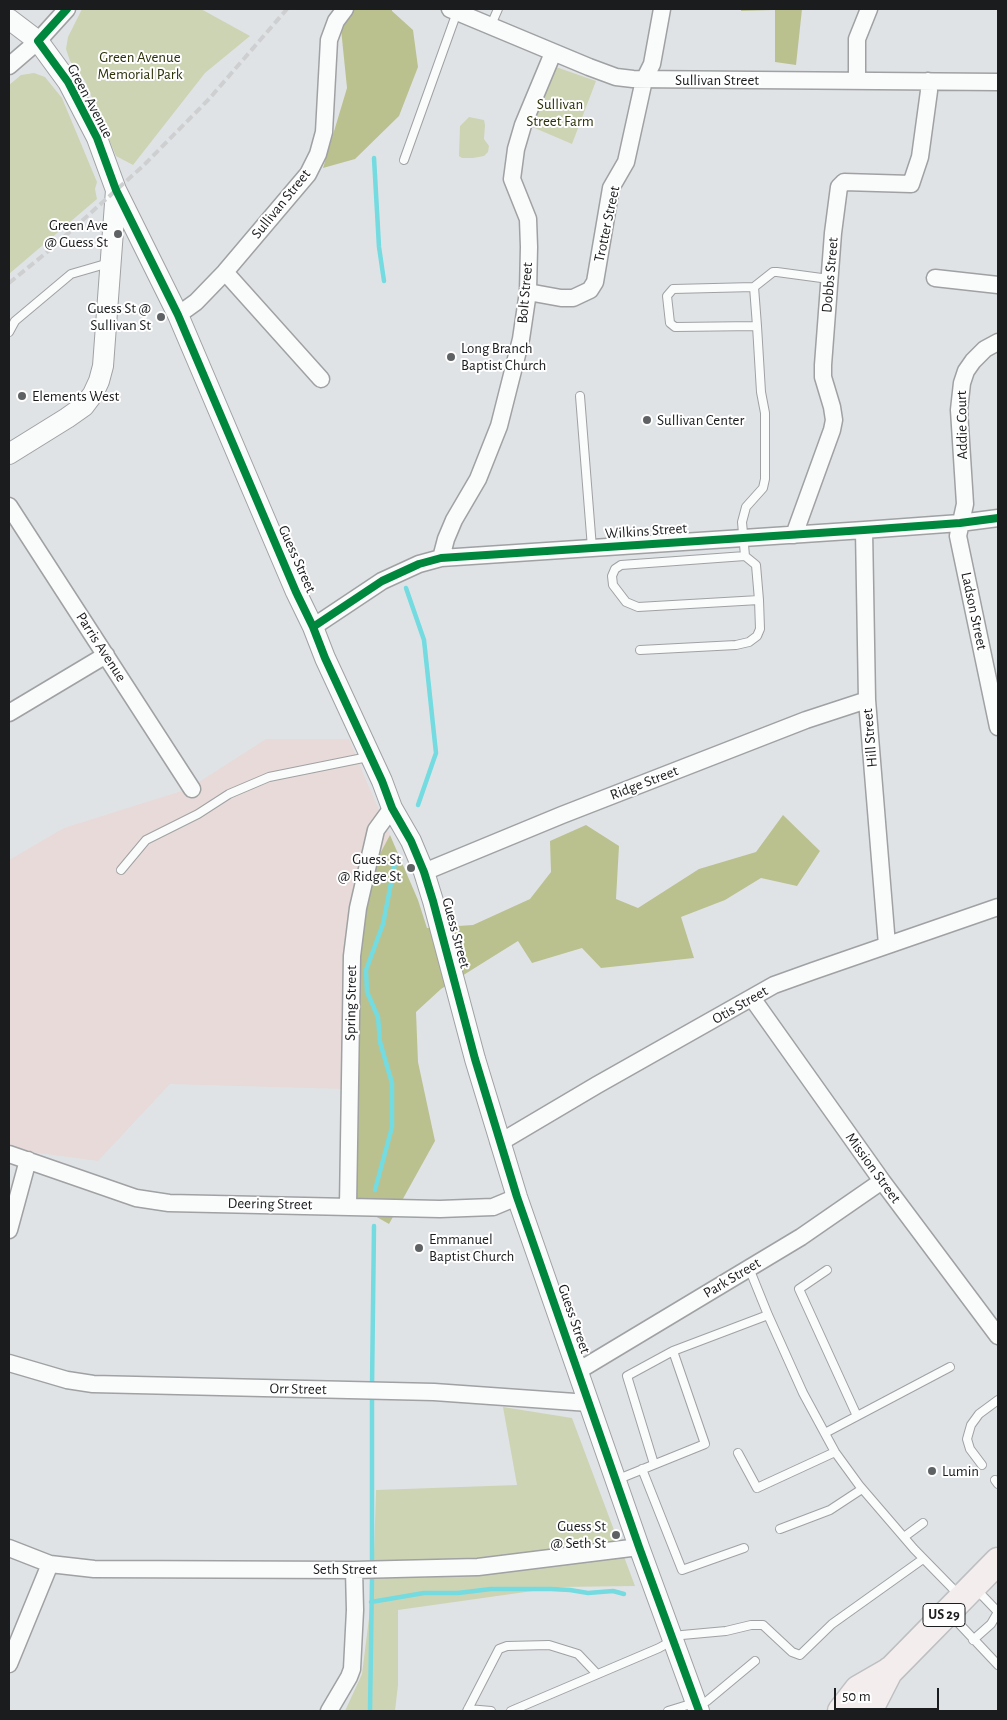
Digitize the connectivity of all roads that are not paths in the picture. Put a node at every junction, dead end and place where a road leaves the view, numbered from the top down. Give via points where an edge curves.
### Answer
1 (67, 9) edge
2 (345, 9) edge
3 (498, 9) edge
4 (662, 9) edge
5 (869, 9) edge
6 (454, 10) edge
7 (9, 19) edge
8 (491, 25) junction
9 (38, 41) junction
10 (553, 52) junction
11 (9, 66) edge
12 (644, 80) junction
13 (857, 80) junction
14 (928, 81) junction
15 (998, 82) edge
16 (404, 160) dead end
17 (116, 190) junction
18 (110, 262) junction
19 (225, 272) junction
20 (935, 278) dead end
21 (829, 279) junction
22 (998, 285) edge
23 (754, 287) junction
24 (528, 292) junction
25 (178, 315) junction
26 (757, 326) junction
27 (9, 332) edge
28 (998, 342) edge
29 (322, 379) dead end
30 (580, 396) dead end
31 (9, 454) edge
32 (9, 506) edge
33 (998, 518) edge
34 (960, 523) junction
35 (864, 530) junction
36 (794, 535) junction
37 (742, 538) junction
38 (592, 548) junction
39 (745, 556) junction
40 (441, 558) junction
41 (759, 600) junction
42 (313, 627) junction
43 (640, 650) dead end
44 (106, 655) junction
45 (867, 700) junction
46 (9, 713) edge
47 (998, 727) edge
48 (370, 756) junction
49 (192, 789) dead end
50 (392, 808) junction
51 (121, 870) dead end
52 (424, 872) junction
53 (998, 908) edge
54 (887, 945) junction
55 (752, 998) junction
56 (499, 1143) junction
57 (9, 1154) edge
58 (28, 1160) junction
59 (882, 1181) junction
60 (517, 1197) junction
61 (348, 1206) junction
62 (9, 1230) edge
63 (749, 1268) junction
64 (827, 1270) dead end
65 (768, 1315) junction
66 (998, 1336) edge
67 (673, 1351) junction
68 (9, 1363) edge
69 (950, 1368) dead end
70 (578, 1371) junction
71 (998, 1400) edge
72 (589, 1403) junction
73 (857, 1416) junction
74 (824, 1433) junction
75 (738, 1452) dead end
76 (835, 1452) junction
77 (654, 1464) junction
78 (982, 1465) dead end
79 (642, 1469) junction
80 (616, 1480) junction
81 (862, 1489) junction
82 (923, 1523) dead end
83 (780, 1529) dead end
84 (904, 1537) junction
85 (639, 1547) junction
86 (9, 1548) edge
87 (744, 1548) dead end
88 (923, 1559) junction
89 (998, 1561) edge
90 (50, 1564) junction
91 (354, 1570) junction
92 (961, 1598) junction
93 (673, 1639) junction
94 (973, 1640) junction
95 (755, 1661) dead end
96 (9, 1664) edge
97 (998, 1665) edge
98 (891, 1670) junction
99 (597, 1674) junction
100 (697, 1707) edge
101 (467, 1710) edge
102 (328, 1711) edge
103 (491, 1711) edge
104 (511, 1711) edge
105 (668, 1711) edge
106 (842, 1711) edge
107 (869, 1711) edge

1 - 9 street
2 - 19 street, Sullivan Street via 329,40 324,132 318,154 308,174
3 - 8 lane
4 - 12 street, Trotter Street via 652,64
5 - 13 street via 857,39
6 - 8 street, Sullivan Street
6 - 16 lane
7 - 9 street, Green Avenue
8 - 10 street, Sullivan Street
9 - 11 street
9 - 17 street, Green Avenue via 68,82 97,138
10 - 12 street, Sullivan Street via 616,77
10 - 24 street, Bolt Street via 523,125 512,179 528,219
12 - 13 street, Sullivan Street
12 - 24 street, Trotter Street via 626,162 611,188 595,282 590,290 574,298
13 - 14 street, Sullivan Street
14 - 15 street, Sullivan Street
14 - 21 street, Dobbs Street via 920,157 911,184 844,182 839,187
17 - 18 street, Green Avenue
17 - 25 street, Guess Street
18 - 27 lane via 71,274 15,321
18 - 31 street, Green Avenue via 103,366 93,394 84,406
19 - 25 street, Sullivan Street via 196,302
19 - 29 street
20 - 22 street
21 - 23 lane via 773,272
21 - 36 street, Dobbs Street via 823,377 834,420
23 - 26 lane
23 - 26 lane via 672,289 667,296 670,323 675,327
24 - 40 street, Bolt Street via 521,338 499,426 478,479 454,520
25 - 42 street, Guess Street
26 - 37 lane via 760,392 765,413 765,479 763,488 746,507
28 - 34 street, Addie Court via 973,361 962,383 959,410 965,504
30 - 38 lane
32 - 44 street, Parris Avenue
33 - 34 street, Wilkins Street
34 - 35 street, Wilkins Street
34 - 47 street, Ladson Street via 958,536
35 - 36 street, Wilkins Street
35 - 45 street, Hill Street
36 - 37 street, Wilkins Street
37 - 38 street, Wilkins Street
37 - 39 lane
38 - 40 street, Wilkins Street
39 - 41 lane via 756,565
39 - 41 lane via 621,565 612,576 613,584 626,602 638,607
40 - 42 street, Wilkins Street via 382,581
41 - 43 lane via 760,629 749,642
42 - 48 street, Guess Street
44 - 46 street
44 - 49 street, Parris Avenue
45 - 52 street, Ridge Street via 806,720
45 - 54 street, Hill Street
48 - 50 street, Guess Street
48 - 51 lane via 269,777 229,794 146,840
50 - 52 street, Guess Street
50 - 61 street, Spring Street via 376,830 358,908 352,956
52 - 56 street, Guess Street
53 - 54 street, Otis Street
54 - 55 street, Otis Street via 774,986
55 - 56 street, Otis Street
55 - 59 street, Mission Street
56 - 60 street, Guess Street
57 - 58 street, Deering Street
58 - 61 street, Deering Street via 136,1198 169,1203
58 - 62 street
59 - 63 street, Park Street via 801,1237
59 - 66 street, Mission Street
60 - 61 street, Deering Street via 493,1207 394,1209
60 - 70 street, Guess Street
63 - 65 lane
63 - 70 street, Park Street
64 - 73 lane via 799,1289
65 - 67 lane
65 - 74 lane
67 - 77 lane via 627,1376
67 - 77 lane via 705,1444
68 - 72 street, Orr Street via 93,1384 434,1392
69 - 73 lane
70 - 72 street, Guess Street
71 - 78 lane via 979,1414 967,1439
72 - 80 street, Guess Street
73 - 74 lane
74 - 76 lane
75 - 76 lane via 757,1488
76 - 81 lane
77 - 79 lane
79 - 80 lane
79 - 87 lane via 682,1570
80 - 85 street, Guess Street
81 - 83 lane via 830,1510
81 - 84 lane
82 - 84 lane
84 - 88 lane
85 - 91 street, Seth Street via 522,1563
85 - 93 street, Guess Street
86 - 90 street, Seth Street
88 - 92 lane
88 - 93 lane via 832,1624 800,1655 792,1652 763,1625 682,1634
89 - 92 main road, US 29
90 - 91 street, Seth Street via 94,1569
90 - 96 street
91 - 102 street via 352,1669
92 - 94 lane
92 - 94 lane via 998,1612 991,1624
92 - 98 main road, US 29
93 - 99 lane
93 - 100 street, Guess Street
94 - 97 lane
95 - 100 lane
98 - 106 main road, US 29 via 858,1689
98 - 107 main road, US 29
99 - 101 lane via 578,1654 549,1645 507,1646 499,1649
99 - 104 lane
100 - 105 lane
101 - 103 lane

